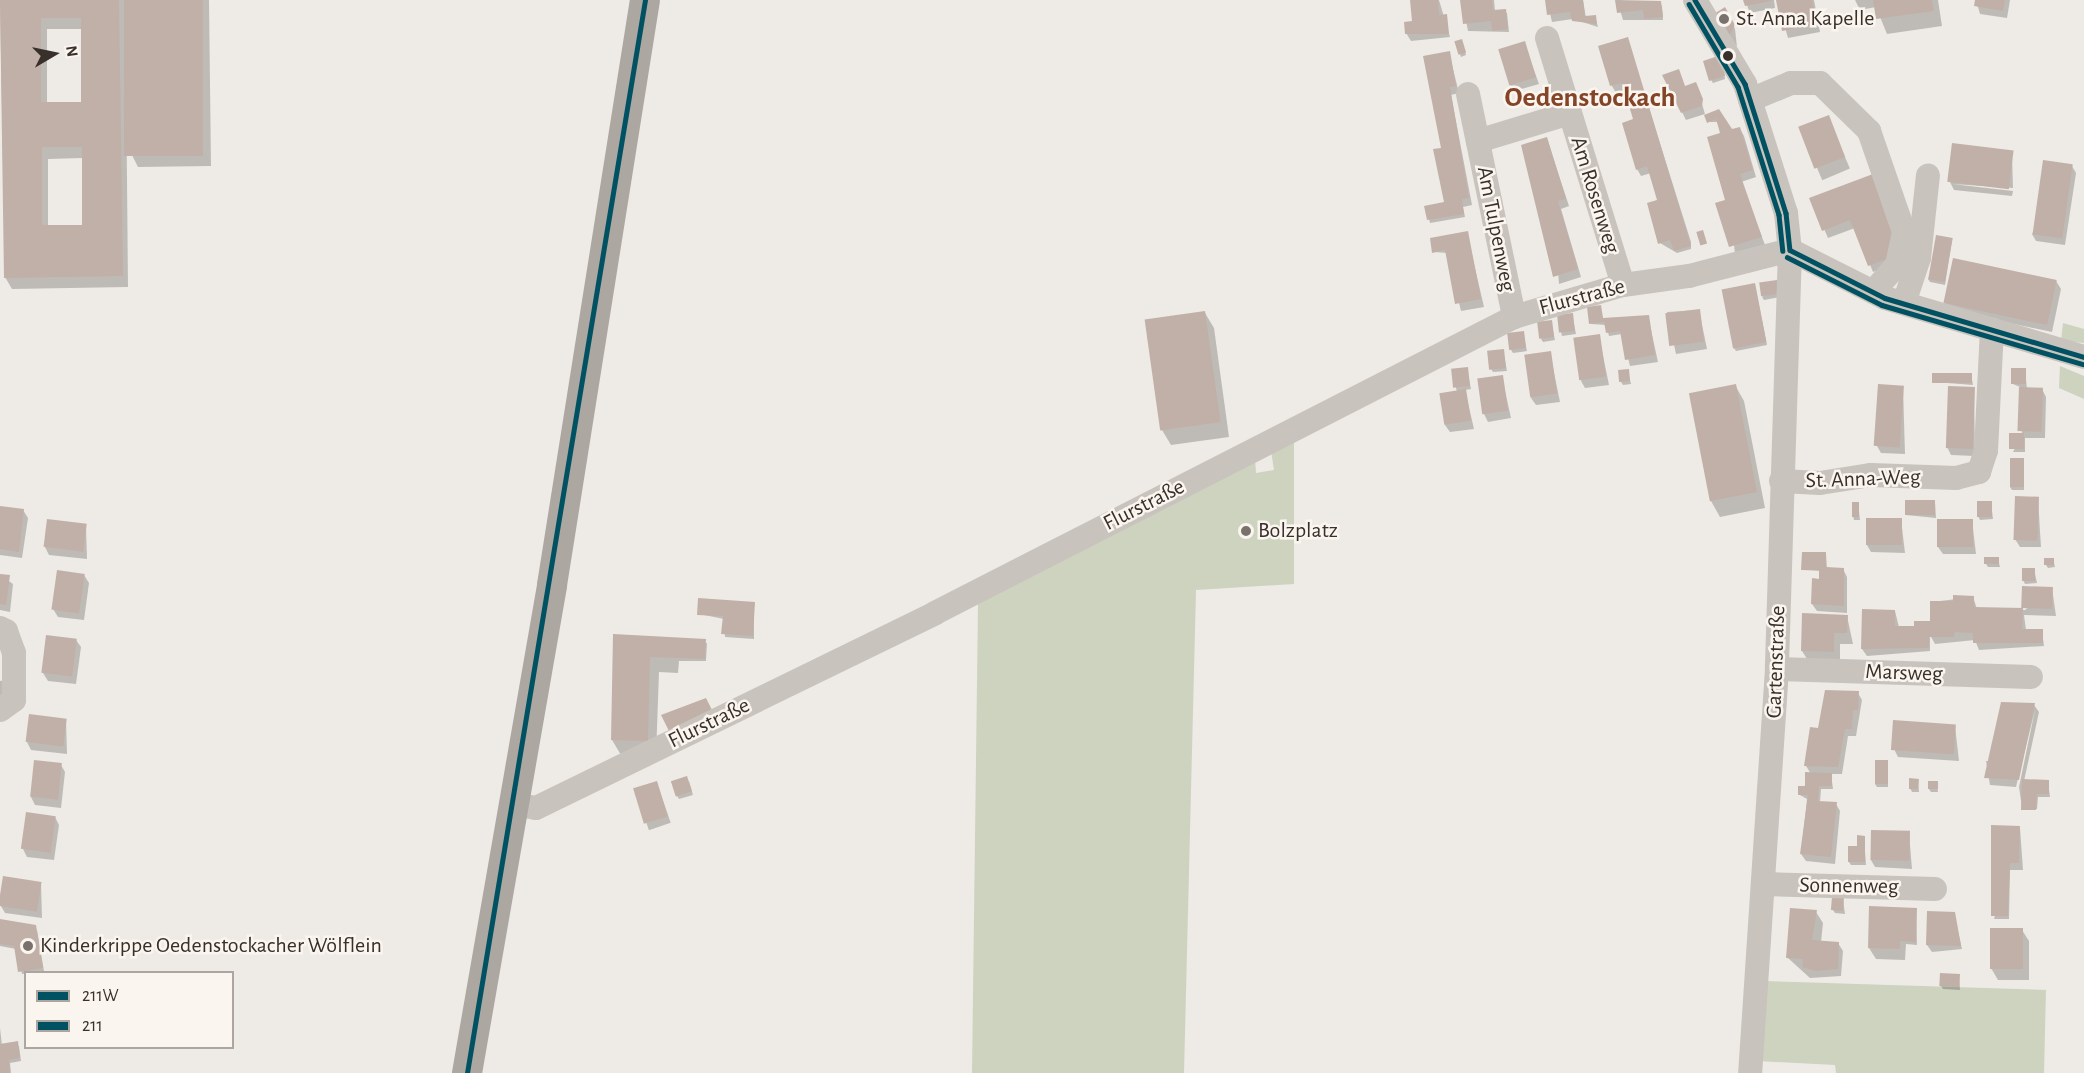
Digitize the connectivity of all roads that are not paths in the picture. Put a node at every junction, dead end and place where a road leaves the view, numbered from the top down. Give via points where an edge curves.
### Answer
1 (645, 0) edge
2 (1695, 0) edge
3 (1547, 38) dead end
4 (1468, 94) dead end
5 (1750, 100) junction
6 (1570, 113) junction
7 (1478, 141) junction
8 (1928, 175) dead end
9 (1790, 250) junction
10 (1623, 285) junction
11 (1873, 292) junction
12 (1904, 303) junction
13 (1514, 317) junction
14 (1992, 329) junction
15 (2084, 357) edge
16 (1781, 481) junction
17 (0, 628) edge
18 (1777, 669) junction
19 (2031, 677) dead end
20 (0, 710) edge
21 (515, 804) junction
22 (1763, 884) junction
23 (1935, 889) dead end
24 (467, 1073) edge
25 (1750, 1073) edge

1 - 21 main road via 562,587
2 - 5 street, Gartenstraße
3 - 6 street, Am Rosenweg
4 - 7 street, Am Tulpenweg
5 - 9 street, Gartenstraße via 1786,213
5 - 11 street via 1791,83 1820,83 1869,131 1904,232 1897,265
6 - 7 street, Am Tulpenweg
6 - 10 street, Am Rosenweg
7 - 13 street, Am Tulpenweg
8 - 12 street via 1919,258
9 - 10 street, Flurstraße via 1689,276
9 - 11 street
9 - 16 street, Gartenstraße
10 - 13 street, Flurstraße
11 - 12 street
12 - 14 street
13 - 21 street, Flurstraße via 935,613 536,808
14 - 15 street
14 - 16 street, St. Anna-Weg via 1986,451 1979,472 1956,478 1871,475 1820,483
16 - 18 street, Gartenstraße
17 - 20 street via 6,631 14,665 14,700
18 - 19 street, Marsweg
18 - 22 street, Gartenstraße
21 - 24 main road
22 - 23 street, Sonnenweg
22 - 25 street, Gartenstraße

